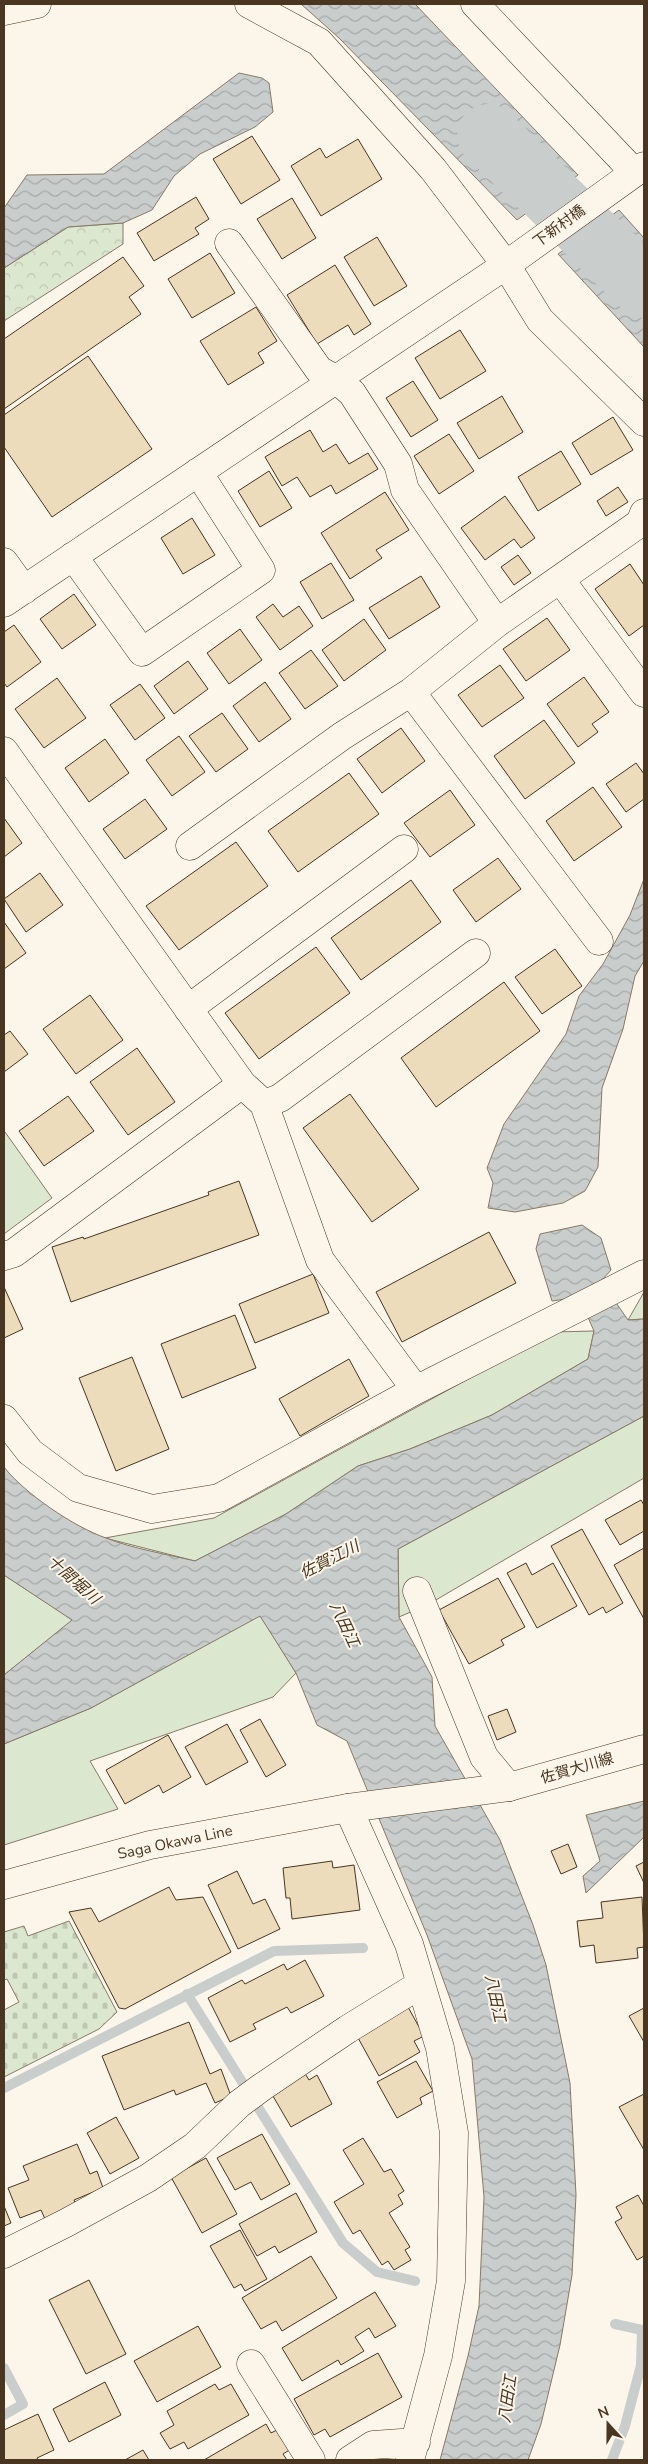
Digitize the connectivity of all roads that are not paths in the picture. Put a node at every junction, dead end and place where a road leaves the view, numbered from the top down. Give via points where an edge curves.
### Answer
1 (37, 4) edge
2 (249, 4) edge
3 (475, 4) edge
4 (4, 11) edge
5 (641, 174) edge
6 (229, 243) dead end
7 (512, 260) junction
8 (336, 379) junction
9 (644, 422) edge
10 (198, 472) junction
11 (644, 513) edge
12 (73, 556) junction
13 (4, 562) edge
14 (560, 579) junction
15 (14, 596) edge
16 (498, 622) junction
17 (411, 692) junction
18 (644, 693) edge
19 (4, 750) edge
20 (190, 846) dead end
21 (404, 849) dead end
22 (599, 941) dead end
23 (476, 953) dead end
24 (188, 1009) junction
25 (242, 1084) junction
26 (264, 1104) junction
27 (4, 1256) edge
28 (634, 1279) edge
29 (416, 1390) junction
30 (4, 1419) edge
31 (417, 1591) dead end
32 (644, 1749) edge
33 (509, 1787) junction
34 (348, 1808) junction
35 (4, 1885) edge
36 (422, 1984) junction
37 (4, 2254) edge
38 (251, 2364) dead end
39 (413, 2451) edge
40 (311, 2460) edge
41 (350, 2460) edge

1 - 4 street
2 - 7 street via 319,42
3 - 5 street
5 - 7 street, 下新村橋 via 601,196
6 - 8 street via 319,370
7 - 8 street, 下新村橋
7 - 9 street via 540,320
8 - 10 street, 下新村橋
8 - 16 street via 352,393 398,464 405,490
10 - 12 street, 下新村橋
10 - 12 street via 261,570 142,652
11 - 14 street via 640,523
12 - 15 street, 下新村橋
13 - 15 street
14 - 16 street
14 - 18 street
16 - 17 street
17 - 20 street via 342,736
17 - 22 street
19 - 24 street
21 - 24 street
23 - 26 street via 280,1098
24 - 25 street
25 - 26 street
25 - 27 street via 14,1253
26 - 29 street via 320,1260
28 - 29 street
29 - 30 street via 219,1498 152,1509 78,1488 30,1452
31 - 33 street via 484,1757
32 - 33 street, 佐賀大川線
33 - 34 street, 佐賀大川線
34 - 35 street, Saga Okawa Line via 150,1845
34 - 36 street via 409,1944
36 - 37 street via 262,2087 195,2146 148,2178
36 - 39 street via 440,2048 454,2133 451,2281 438,2356
38 - 40 street
39 - 41 street via 373,2445

